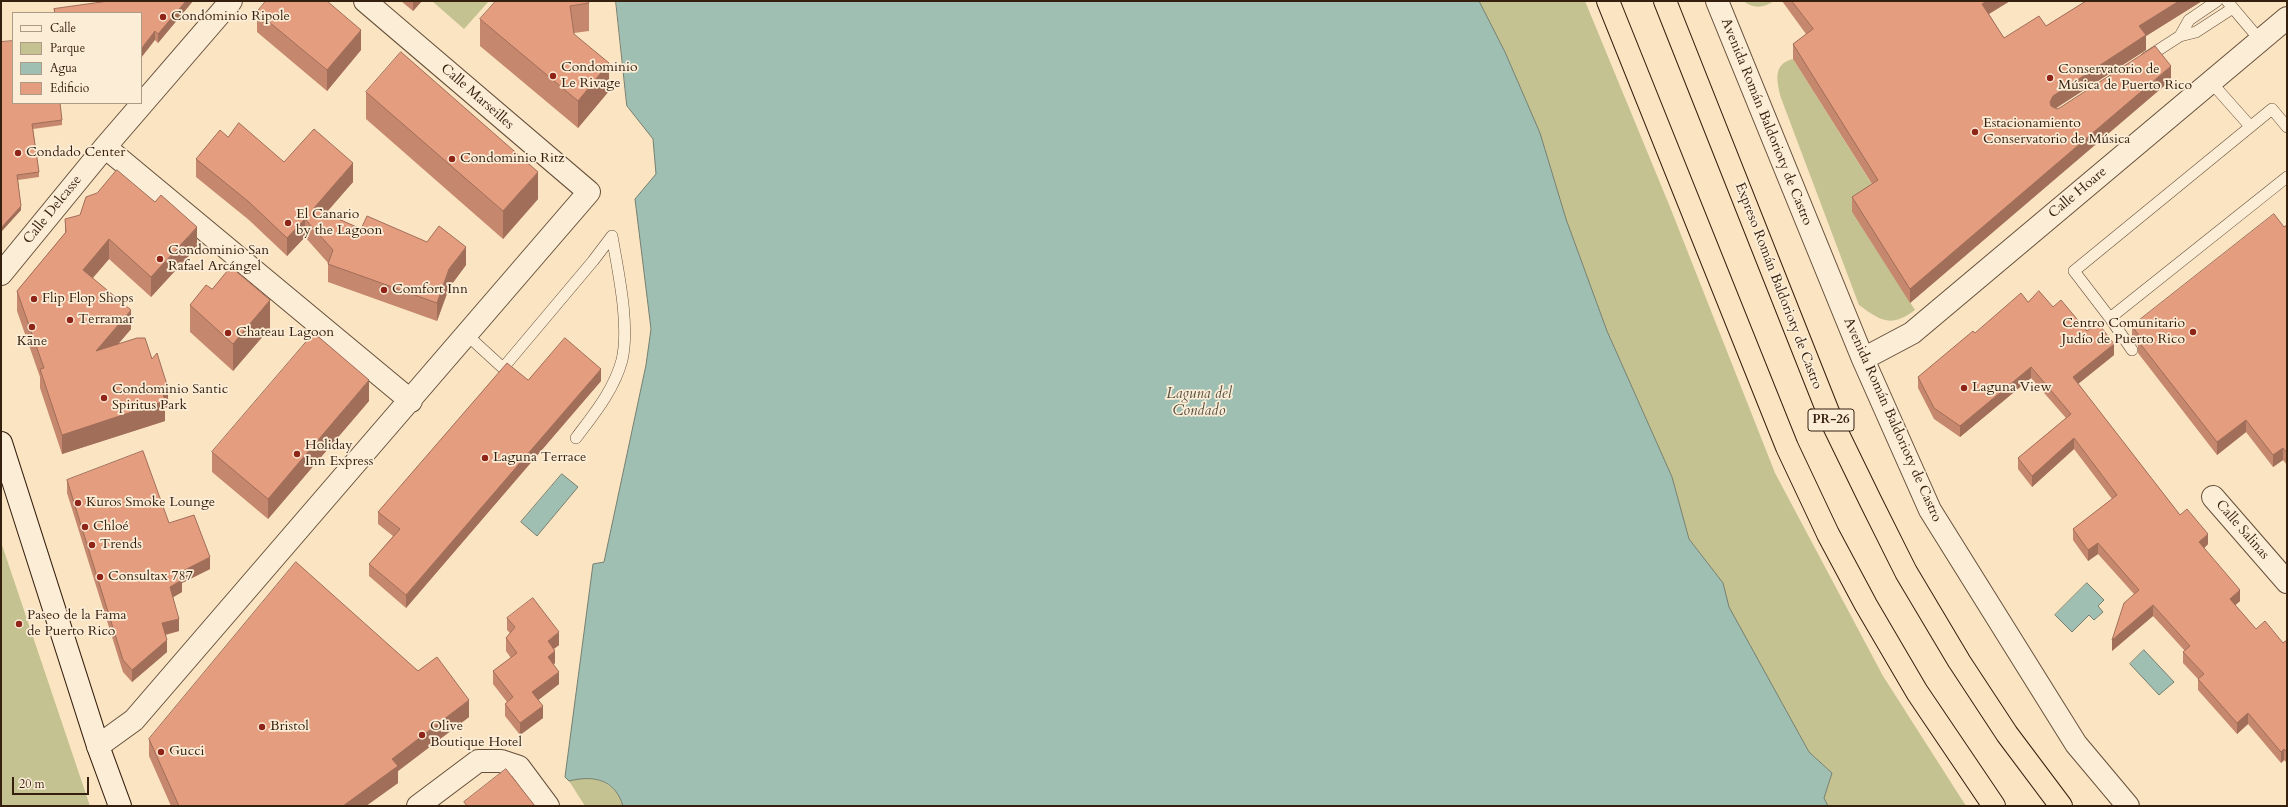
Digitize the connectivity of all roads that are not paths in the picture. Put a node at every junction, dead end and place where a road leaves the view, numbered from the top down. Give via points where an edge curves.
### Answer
1 (231, 1) edge
2 (365, 1) edge
3 (1608, 1) edge
4 (1665, 1) edge
5 (1717, 1) edge
6 (2217, 1) edge
7 (2230, 4) edge
8 (2287, 18) edge
9 (2180, 36) junction
10 (2260, 40) junction
11 (2137, 63) edge
12 (2210, 81) junction
13 (2250, 126) junction
14 (2287, 127) edge
15 (105, 148) junction
16 (2287, 177) edge
17 (1, 274) edge
18 (2110, 318) junction
19 (467, 335) junction
20 (2132, 350) dead end
21 (1863, 359) junction
22 (411, 401) junction
23 (576, 438) dead end
24 (1, 443) edge
25 (2213, 496) dead end
26 (2287, 582) edge
27 (98, 746) junction
28 (120, 806) edge
29 (418, 806) edge
30 (548, 806) edge
31 (1994, 806) edge
32 (2061, 806) edge
33 (2128, 806) edge

1 - 15 street, Calle Delcasse
2 - 19 street, Calle Marseilles via 588,192
3 - 31 highway via 1785,440 1828,534 1917,692
4 - 32 highway, Expreso Román Baldorioty de Castro / PR-26 via 1832,422 1870,500 1906,572 1959,661 2007,734
5 - 21 street, Avenida Román Baldorioty de Castro
6 - 9 lane via 2189,20
7 - 9 lane via 2196,32
7 - 10 lane
8 - 10 street, Calle Hoare
9 - 11 lane
10 - 12 street, Calle Hoare
12 - 13 lane
12 - 21 street, Calle Hoare via 1912,333
13 - 14 lane via 2272,109
13 - 18 lane via 2074,271
15 - 17 street, Calle Delcasse
15 - 22 street
16 - 18 lane
18 - 20 lane
19 - 22 street
19 - 23 lane via 503,368 594,261 612,236 621,290 624,331 622,359 604,401
21 - 33 street, Avenida Román Baldorioty de Castro via 1930,510 2076,744
22 - 27 street via 134,720
24 - 27 street
25 - 26 street, Calle Salinas
27 - 28 street
29 - 30 street via 478,761 501,761 519,767

